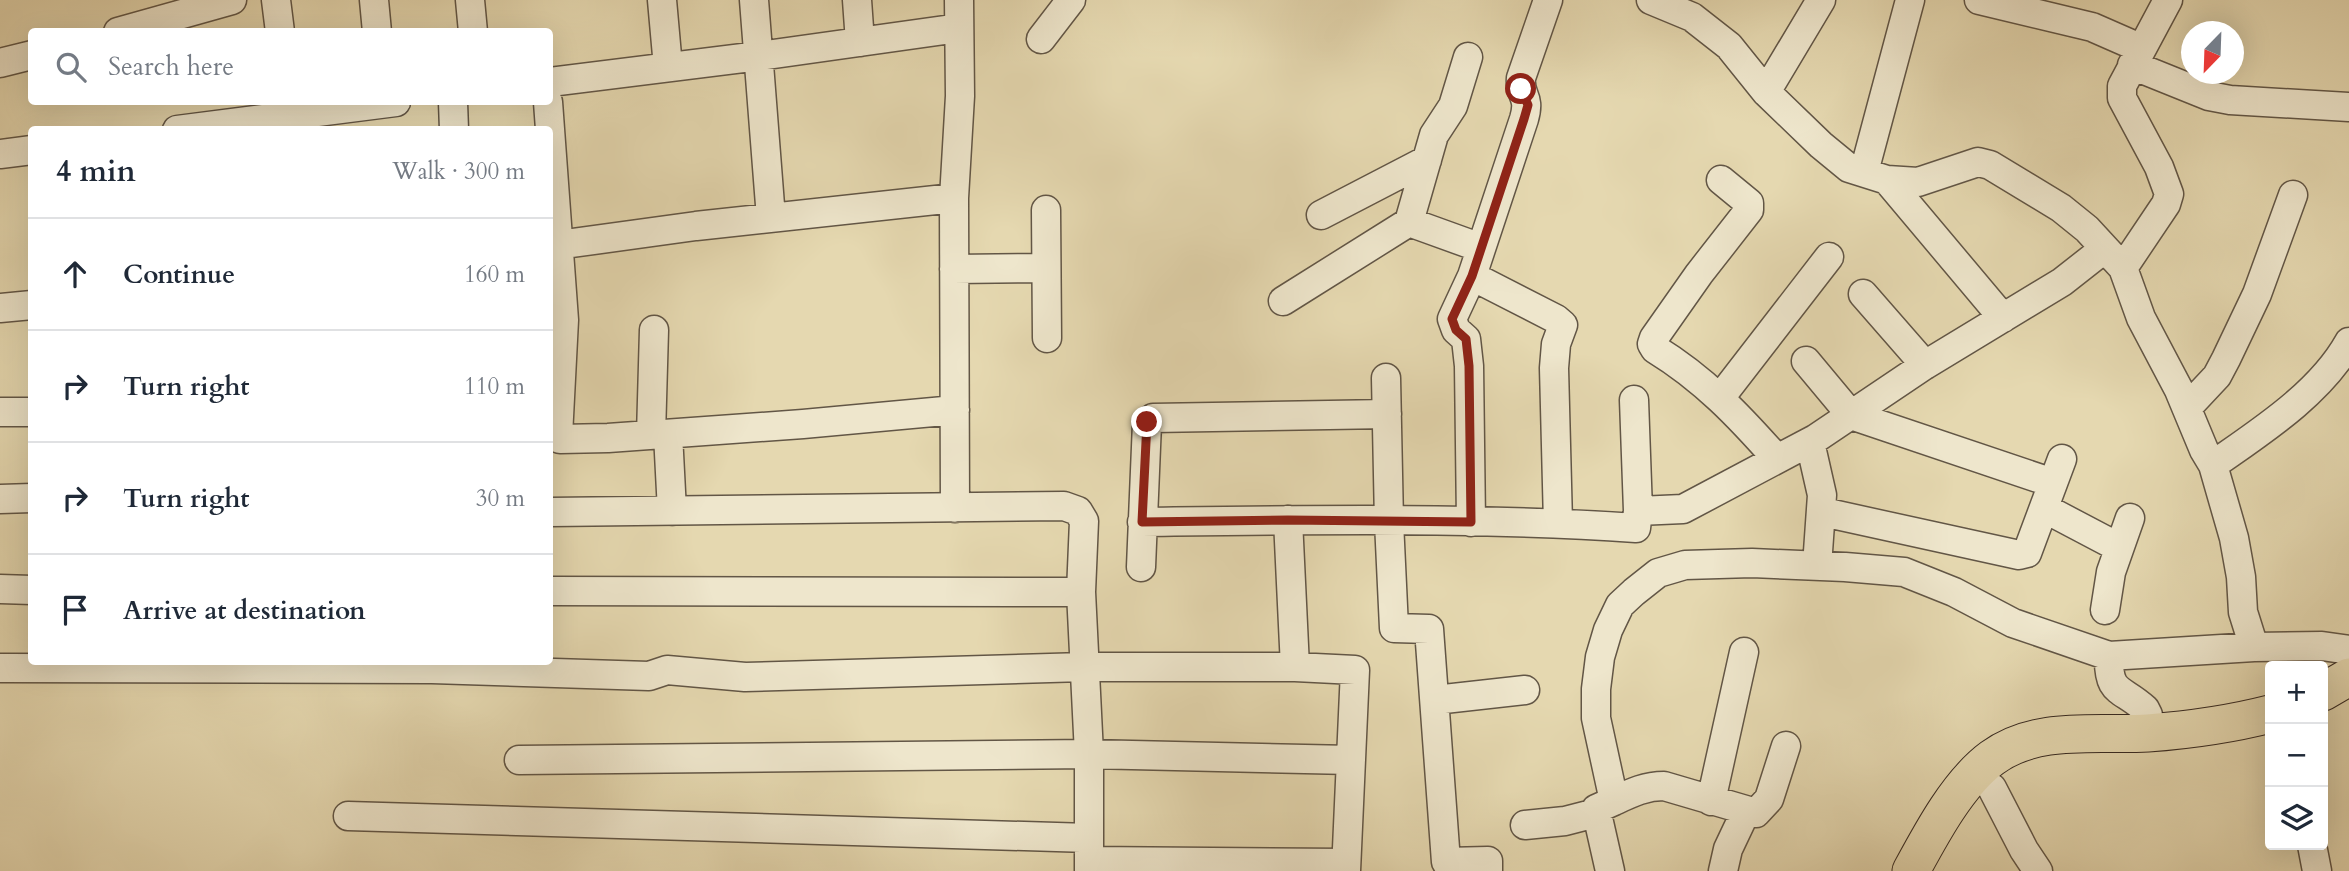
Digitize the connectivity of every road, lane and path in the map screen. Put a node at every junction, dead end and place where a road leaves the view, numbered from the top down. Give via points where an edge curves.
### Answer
1 (232, 0) edge
2 (276, 0) edge
3 (374, 0) edge
4 (470, 0) edge
5 (662, 0) edge
6 (754, 0) edge
7 (857, 0) edge
8 (1072, 0) edge
9 (1548, 0) edge
10 (1651, 0) edge
11 (1821, 0) edge
12 (1910, 0) edge
13 (2168, 0) edge
14 (1990, 2) edge
15 (959, 14) edge
16 (132, 28) edge
17 (280, 28) edge
18 (377, 28) edge
19 (473, 28) edge
20 (1041, 39) dead end
21 (860, 42) junction
22 (28, 56) edge
23 (759, 56) junction
24 (1468, 57) dead end
25 (2136, 57) junction
26 (0, 63) edge
27 (668, 67) junction
28 (553, 82) edge
29 (1766, 92) junction
30 (381, 105) edge
31 (453, 105) edge
32 (548, 105) edge
33 (2349, 107) edge
34 (290, 108) edge
35 (353, 118) edge
36 (261, 124) edge
37 (233, 126) edge
38 (454, 126) edge
39 (549, 126) edge
40 (28, 150) edge
41 (0, 154) edge
42 (1426, 160) junction
43 (1876, 176) junction
44 (1721, 180) dead end
45 (2293, 195) dead end
46 (954, 198) junction
47 (1046, 211) dead end
48 (1321, 215) dead end
49 (771, 218) junction
50 (553, 222) edge
51 (1409, 222) junction
52 (554, 246) edge
53 (1481, 248) junction
54 (1829, 257) dead end
55 (2113, 258) junction
56 (1046, 268) junction
57 (954, 270) junction
58 (1472, 276) junction
59 (1863, 295) dead end
60 (1283, 301) dead end
61 (28, 305) edge
62 (0, 308) edge
63 (2003, 318) junction
64 (654, 330) dead end
65 (1047, 338) dead end
66 (2349, 342) edge
67 (1806, 361) dead end
68 (1925, 365) junction
69 (1386, 378) dead end
70 (1720, 398) junction
71 (1634, 400) dead end
72 (2187, 408) junction
73 (955, 410) junction
74 (0, 412) edge
75 (28, 412) edge
76 (1387, 414) junction
77 (1851, 415) junction
78 (659, 435) junction
79 (1810, 442) junction
80 (1777, 459) junction
81 (2213, 465) junction
82 (2053, 483) junction
83 (28, 498) edge
84 (0, 499) edge
85 (955, 508) junction
86 (672, 511) junction
87 (553, 512) edge
88 (1637, 512) junction
89 (1822, 512) junction
90 (2130, 518) dead end
91 (1288, 520) junction
92 (1142, 522) junction
93 (1389, 522) junction
94 (1471, 522) junction
95 (1558, 523) junction
96 (2118, 547) junction
97 (1817, 566) junction
98 (1141, 567) dead end
99 (0, 589) edge
100 (28, 590) edge
101 (553, 591) edge
102 (1081, 592) junction
103 (2105, 610) dead end
104 (2254, 647) junction
105 (2349, 650) edge
106 (1744, 652) dead end
107 (2109, 656) junction
108 (297, 665) edge
109 (1084, 667) junction
110 (1295, 667) junction
111 (0, 668) edge
112 (2349, 677) edge
113 (2328, 689) edge
114 (1525, 690) dead end
115 (1435, 699) junction
116 (2349, 700) edge
117 (2328, 711) edge
118 (2265, 715) edge
119 (2149, 733) junction
120 (2265, 734) edge
121 (1786, 746) dead end
122 (1089, 754) junction
123 (519, 760) dead end
124 (1351, 760) junction
125 (1992, 788) junction
126 (1711, 801) junction
127 (1605, 807) junction
128 (1746, 811) junction
129 (348, 816) dead end
130 (1525, 825) dead end
131 (2313, 850) edge
132 (1089, 857) edge
133 (1346, 867) edge
134 (1488, 871) edge
135 (1610, 871) edge
136 (1723, 871) edge
137 (1911, 871) edge
138 (1936, 871) edge
139 (2038, 871) edge
140 (2317, 871) edge

1 - 16 street
2 - 17 street
3 - 18 street
4 - 19 street
5 - 27 street
6 - 23 street
7 - 21 street
8 - 20 street
9 - 53 street via 1521,78 1528,105
10 - 29 street via 1692,18 1729,46
11 - 29 street
12 - 43 street
13 - 25 street
14 - 25 street via 2092,27
15 - 21 street
15 - 46 street
21 - 23 street
22 - 26 street
23 - 27 street
23 - 49 street
24 - 42 street via 1453,106 1434,135
25 - 33 street via 2209,96
25 - 55 street via 2122,86 2122,98 2169,194 2166,204
27 - 28 street
29 - 43 street via 1849,168
30 - 35 street
31 - 38 street
32 - 39 street
34 - 35 street
34 - 36 street
36 - 37 street
40 - 41 street
42 - 48 street
42 - 51 street
43 - 55 street via 1918,182 1978,162 1990,165 2062,208
43 - 63 street
44 - 70 street via 1749,203 1749,210 1652,344
45 - 72 street via 2257,293 2226,359 2217,376
46 - 49 street
46 - 57 street
47 - 56 street
49 - 52 street
50 - 52 street
51 - 53 street
51 - 60 street
52 - 78 street via 564,320 558,436
53 - 58 street
54 - 70 street
55 - 63 street
55 - 72 street
56 - 57 street
56 - 65 street
57 - 73 street
58 - 94 street via 1452,319 1466,339 1469,366
58 - 95 street via 1563,325 1554,368
59 - 68 street
61 - 62 street
63 - 68 street
64 - 78 street
66 - 81 street via 2290,411
67 - 77 street
68 - 77 street
69 - 76 street
70 - 80 street
71 - 88 street
72 - 81 street
73 - 78 street
73 - 85 street
74 - 75 street
76 - 92 street via 1153,418 1147,422
76 - 93 street
77 - 79 street
77 - 82 street
78 - 86 street
79 - 80 street
79 - 89 street
80 - 88 street via 1683,509
81 - 104 street via 2234,538 2243,612
82 - 89 street via 2027,552 2020,555
82 - 96 street
83 - 84 street
85 - 86 street
85 - 102 street via 1063,506 1078,511 1084,522
86 - 87 street
88 - 95 street via 1636,528
89 - 97 street
90 - 96 street
91 - 92 street
91 - 93 street
91 - 110 street
92 - 98 street
93 - 94 street
93 - 115 street via 1394,628 1429,629
94 - 95 street
96 - 103 street
97 - 107 street via 1904,572 2013,623
97 - 127 street via 1685,565 1658,573 1620,605 1600,657 1596,689
99 - 100 street
101 - 102 street
102 - 109 street
104 - 105 street
104 - 107 street
106 - 126 street
107 - 119 street via 2112,684 2145,709
108 - 109 street via 649,676 667,670 745,677
108 - 111 street
109 - 110 street
109 - 122 street
110 - 124 street via 1355,670
112 - 113 main road
114 - 115 street
115 - 134 street via 1446,862 1488,861
116 - 117 main road
118 - 119 main road
119 - 137 main road via 2039,737 2006,749 1974,774
120 - 125 main road via 2153,752 2038,761 2019,768
121 - 128 street via 1769,799 1756,813
122 - 123 street
122 - 124 street
122 - 132 street
124 - 133 street
125 - 138 main road
125 - 139 street
126 - 127 street via 1651,786
126 - 128 street
127 - 130 street via 1565,821
127 - 135 street
128 - 136 street
129 - 132 street
131 - 140 street
132 - 133 street

